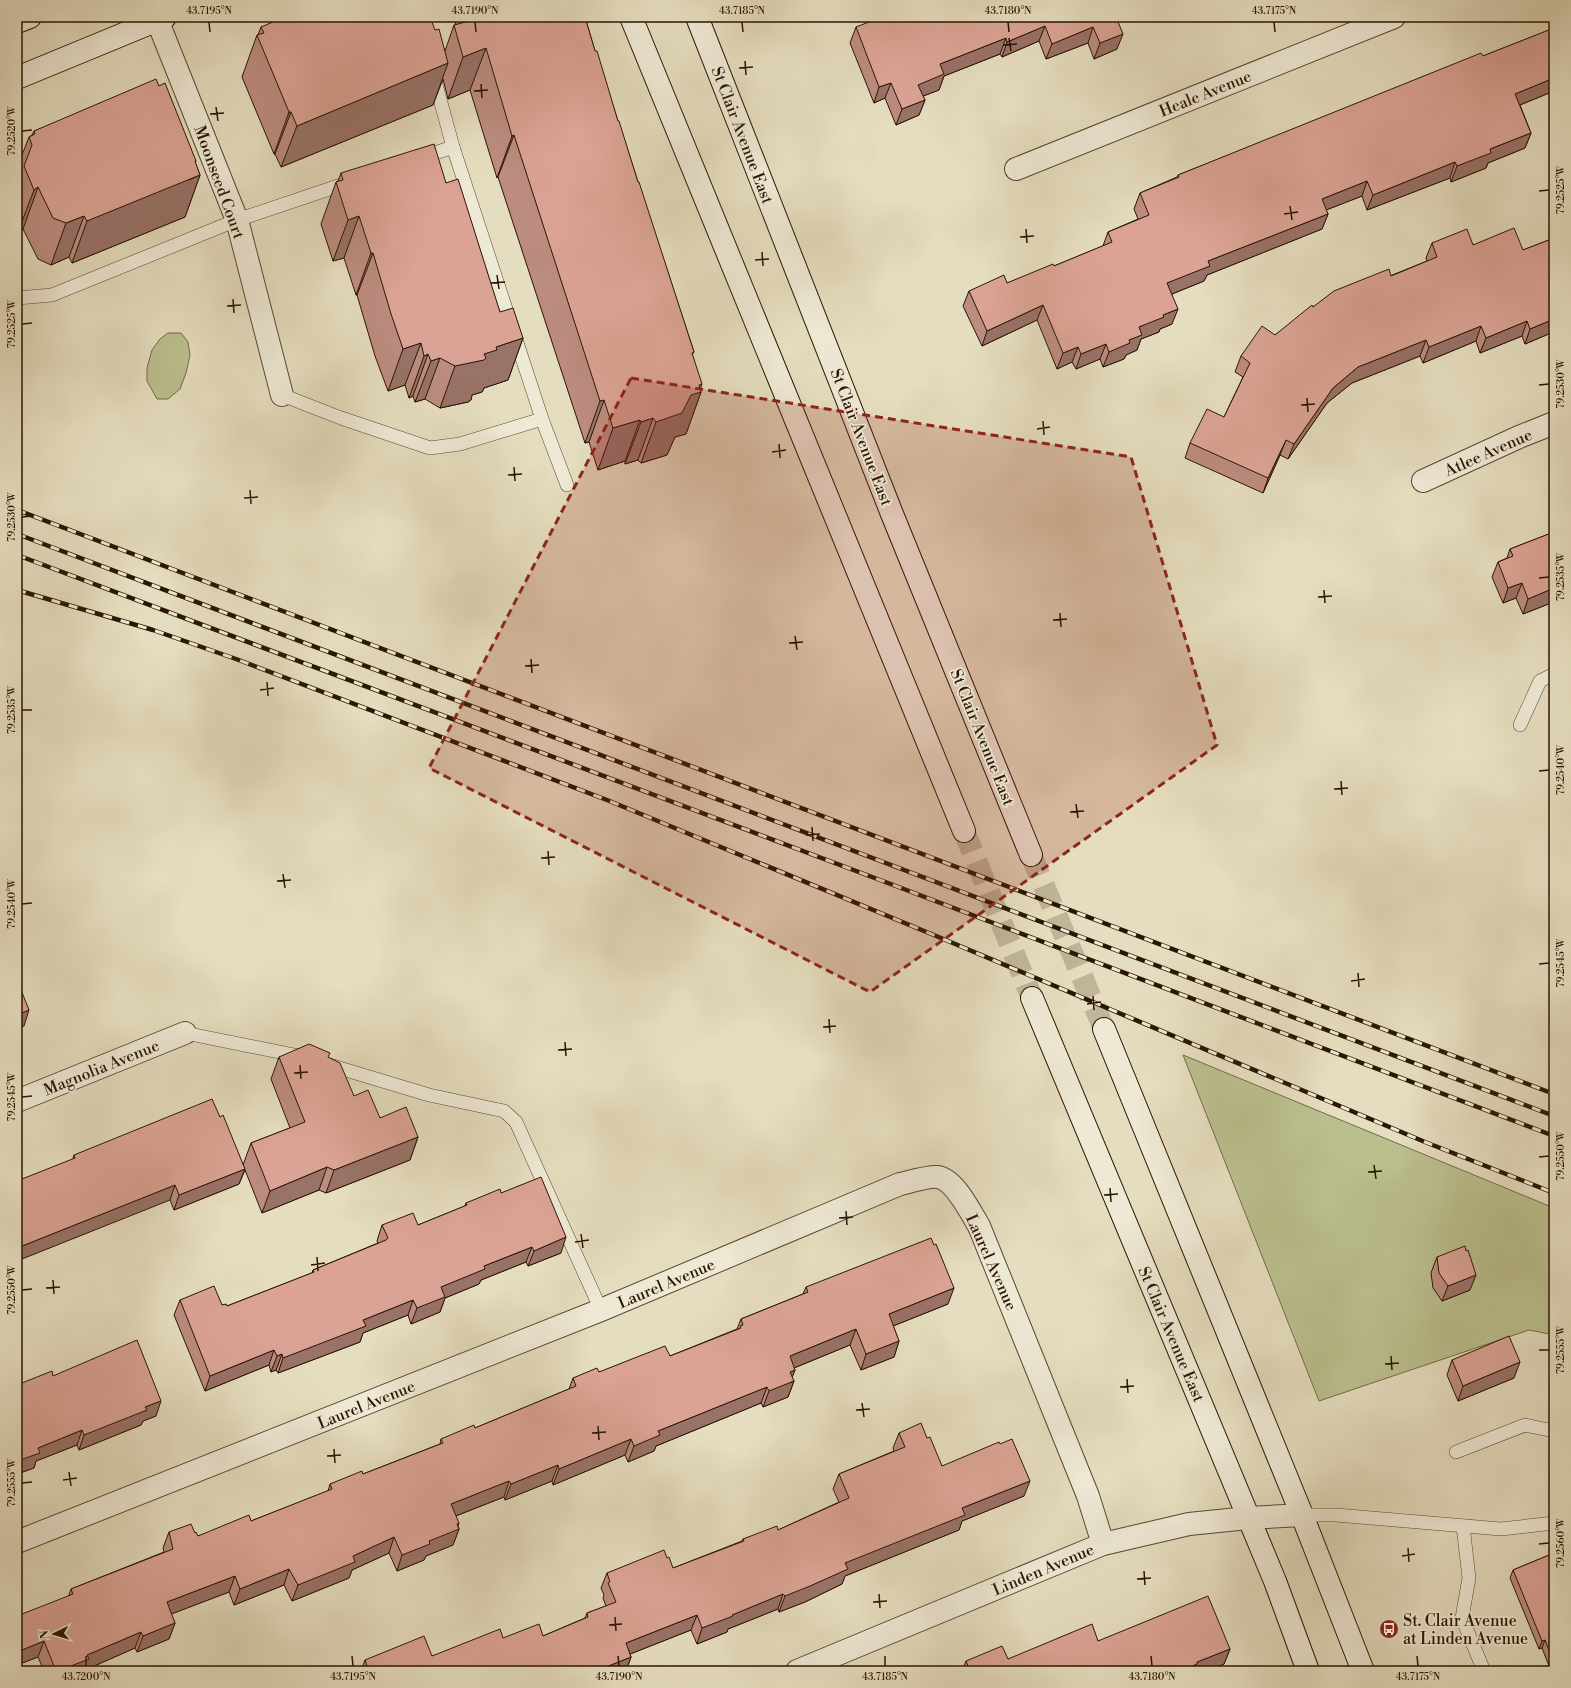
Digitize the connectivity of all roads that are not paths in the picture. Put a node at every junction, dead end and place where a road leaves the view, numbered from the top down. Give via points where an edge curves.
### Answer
1 (30, 17) edge
2 (631, 17) edge
3 (697, 17) edge
4 (1394, 17) edge
5 (159, 18) edge
6 (17, 22) edge
7 (430, 63) edge
8 (17, 78) edge
9 (453, 147) junction
10 (408, 162) edge
11 (1016, 169) dead end
12 (363, 177) edge
13 (238, 220) junction
14 (17, 298) edge
15 (282, 395) joint
16 (542, 419) junction
17 (1554, 423) edge
18 (1423, 481) dead end
19 (567, 485) dead end
20 (1554, 674) edge
21 (1520, 725) dead end
22 (964, 831) tunnel mouth
23 (1031, 855) tunnel mouth
24 (1032, 998) tunnel mouth
25 (1104, 1029) tunnel mouth
26 (185, 1033) joint
27 (17, 1101) edge
28 (601, 1310) junction
29 (1554, 1431) edge
30 (1456, 1452) dead end
31 (1302, 1515) junction
32 (1248, 1518) junction
33 (1554, 1523) edge
34 (1463, 1526) junction
35 (17, 1542) edge
36 (1103, 1544) junction
37 (797, 1671) edge
38 (1308, 1671) edge
39 (1363, 1671) edge
40 (1484, 1671) edge

1 - 6 main road
2 - 22 main road
3 - 23 main road, St Clair Avenue East via 892,514
4 - 11 main road, Heale Avenue
5 - 8 main road
5 - 13 main road, Moonseed Court
7 - 9 lane
9 - 10 lane
9 - 16 lane
12 - 13 lane
13 - 14 lane via 52,295
13 - 15 main road, Moonseed Court
15 - 16 lane via 430,448 460,444
16 - 19 lane
17 - 18 main road, Atlee Avenue via 1519,436
20 - 21 lane via 1540,681
24 - 32 main road, St Clair Avenue East
25 - 31 main road
26 - 27 main road, Magnolia Avenue
26 - 28 lane via 300,1056 429,1095 504,1111 516,1122
28 - 35 main road, Laurel Avenue
28 - 36 main road, Laurel Avenue via 900,1184 938,1177 947,1180 963,1199 979,1226 1088,1496
29 - 30 lane via 1525,1425
31 - 32 main road, Linden Avenue
31 - 34 lane via 1336,1515
31 - 39 main road
32 - 36 main road, Linden Avenue via 1189,1524
32 - 38 main road, St Clair Avenue East via 1276,1581
33 - 34 lane via 1501,1529
34 - 40 lane via 1469,1578 1462,1618
36 - 37 main road, Linden Avenue

